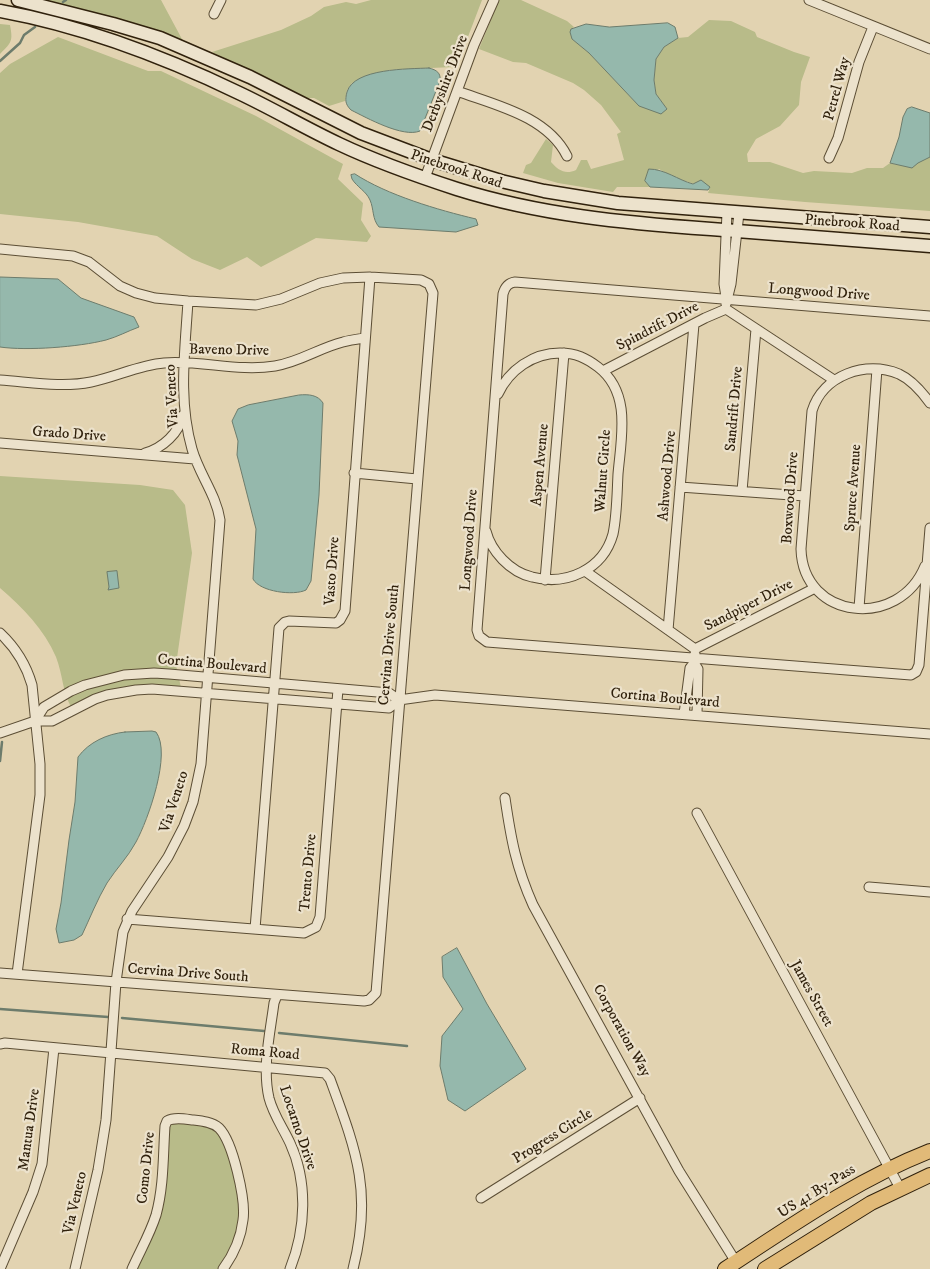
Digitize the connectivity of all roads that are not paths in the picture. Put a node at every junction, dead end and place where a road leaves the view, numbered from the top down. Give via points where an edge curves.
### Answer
1 (18, 0) edge
2 (221, 0) edge
3 (494, 0) edge
4 (809, 0) edge
5 (0, 11) edge
6 (214, 14) dead end
7 (873, 27) junction
8 (930, 49) edge
9 (457, 91) junction
10 (566, 156) dead end
11 (829, 158) dead end
12 (432, 160) junction
13 (425, 178) junction
14 (733, 212) junction
15 (930, 227) edge
16 (732, 231) junction
17 (930, 246) edge
18 (0, 249) edge
19 (370, 277) junction
20 (188, 301) junction
21 (726, 305) junction
22 (930, 316) edge
23 (694, 324) junction
24 (756, 329) junction
25 (365, 338) junction
26 (564, 353) junction
27 (184, 364) junction
28 (877, 369) junction
29 (603, 371) junction
30 (0, 380) edge
31 (834, 380) junction
32 (495, 402) junction
33 (930, 403) edge
34 (184, 404) junction
35 (0, 443) edge
36 (136, 453) junction
37 (195, 460) junction
38 (354, 473) junction
39 (418, 479) junction
40 (680, 486) junction
41 (742, 491) junction
42 (805, 496) junction
43 (484, 523) junction
44 (930, 528) edge
45 (928, 555) junction
46 (585, 571) junction
47 (545, 580) junction
48 (815, 588) junction
49 (859, 608) junction
50 (668, 630) junction
51 (0, 633) edge
52 (696, 649) junction
53 (695, 661) junction
54 (208, 678) junction
55 (274, 684) junction
56 (338, 689) junction
57 (207, 693) junction
58 (273, 700) junction
59 (399, 700) junction
60 (336, 704) junction
61 (684, 714) junction
62 (697, 715) junction
63 (35, 721) junction
64 (0, 733) edge
65 (930, 734) edge
66 (505, 798) dead end
67 (697, 814) dead end
68 (869, 887) dead end
69 (930, 892) edge
70 (127, 919) junction
71 (255, 929) junction
72 (0, 973) edge
73 (17, 974) junction
74 (116, 982) junction
75 (277, 995) junction
76 (0, 1044) edge
77 (54, 1048) junction
78 (112, 1053) junction
79 (266, 1067) junction
80 (640, 1098) junction
81 (930, 1151) edge
82 (890, 1168) junction
83 (930, 1175) edge
84 (900, 1188) junction
85 (481, 1198) dead end
86 (731, 1267) edge
87 (0, 1269) edge
88 (75, 1269) edge
89 (132, 1269) edge
90 (223, 1269) edge
91 (290, 1269) edge
92 (353, 1269) edge
93 (764, 1269) edge

1 - 12 street, Pinebrook Road via 113,24 176,45 250,77 361,133
2 - 6 street
3 - 9 street, Derbyshire Drive
4 - 7 street
5 - 13 street, Pinebrook Road via 84,31 176,65 240,93 338,144
7 - 8 street
7 - 11 street, Petrel Way
9 - 10 street via 534,122 556,139
9 - 12 street, Derbyshire Drive
12 - 13 street, Derbyshire Drive
12 - 14 street, Pinebrook Road via 483,176 568,195
13 - 16 street, Pinebrook Road via 494,200 552,212 612,221
14 - 15 street, Pinebrook Road
14 - 16 street
16 - 17 street, Pinebrook Road
16 - 21 street via 724,284
18 - 20 street, Cervina Drive South via 72,256 89,262 120,286 136,293
19 - 20 street, Cervina Drive South via 330,280 256,305
19 - 25 street, Vasto Drive
19 - 39 street, Cervina Drive South via 421,280 433,293
20 - 27 street, Via Veneto
21 - 22 street, Longwood Drive
21 - 23 street, Spindrift Drive
21 - 24 street
21 - 32 street, Longwood Drive via 512,283 506,286 503,294
23 - 29 street, Spindrift Drive
23 - 40 street, Ashwood Drive
24 - 31 street
24 - 41 street, Sandrift Drive
25 - 27 street, Baveno Drive via 342,342 300,360 274,366 248,368
25 - 38 street, Vasto Drive
26 - 29 street, Walnut Circle via 586,358
26 - 32 street, Walnut Circle via 541,356 523,364 506,379
26 - 47 street, Aspen Avenue
27 - 30 street, Baveno Drive via 141,367 77,384
27 - 34 street, Via Veneto
28 - 31 street, Boxwood Drive via 860,370
28 - 33 street, Boxwood Drive via 907,378
28 - 49 street, Spruce Avenue
29 - 46 street, Walnut Circle via 618,392 622,412 614,526 604,552
31 - 42 street, Boxwood Drive via 821,392 812,410
32 - 43 street, Longwood Drive
34 - 36 street, Grado Drive via 180,425 171,437 154,449
34 - 37 street, Via Veneto
35 - 36 street, Grado Drive
36 - 37 street, Grado Drive
37 - 54 street, Via Veneto via 220,520
38 - 39 street
38 - 55 street, Vasto Drive via 343,616 331,624 291,620 281,625
39 - 59 street, Cervina Drive South
40 - 41 street
40 - 50 street, Ashwood Drive
41 - 42 street
42 - 48 street, Boxwood Drive via 801,555 804,570
43 - 47 street, Walnut Circle via 489,541 505,562 522,574
43 - 53 street, Longwood Drive via 476,630 483,640
44 - 45 street, Longwood Drive
45 - 49 street, Boxwood Drive via 916,583 900,598 879,607
45 - 53 street, Longwood Drive via 919,666 914,674
46 - 47 street, Walnut Circle via 567,578
46 - 50 street
48 - 49 street, Boxwood Drive via 837,604
48 - 52 street, Sandpiper Drive
50 - 52 street
51 - 63 street via 29,673
52 - 53 street
53 - 61 street via 690,668
53 - 62 street via 698,669
54 - 55 street, Cortina Boulevard
54 - 57 street, Via Veneto
54 - 63 street, Cortina Boulevard via 154,673 106,679 71,691 44,707
55 - 56 street, Cortina Boulevard
55 - 58 street, Vasto Drive
56 - 59 street, Cortina Boulevard via 388,692
56 - 60 street, Trento Drive
57 - 58 street, Cortina Boulevard
57 - 63 street, Cortina Boulevard via 152,689 122,692 95,699 52,721
57 - 70 street, Via Veneto via 201,764 188,815 175,845
58 - 60 street, Cortina Boulevard
58 - 71 street, Vasto Drive
59 - 60 street, Cortina Boulevard via 389,708
59 - 61 street, Cortina Boulevard via 434,695
59 - 75 street, Cervina Drive South via 376,993 364,1001
60 - 71 street, Trento Drive via 319,921 316,927 304,933
61 - 62 street, Cortina Boulevard
62 - 65 street, Cortina Boulevard
63 - 64 street, Cortina Boulevard
63 - 73 street via 40,795
66 - 80 street, Corporation Way via 513,850 533,905
67 - 82 street, James Street
68 - 69 street
70 - 71 street, Trento Drive
70 - 74 street, Via Veneto via 120,943
72 - 73 street, Cervina Drive South
73 - 74 street, Cervina Drive South
74 - 75 street, Cervina Drive South
74 - 78 street, Via Veneto
75 - 79 street, Locarno Drive
76 - 77 street, Roma Road
77 - 78 street, Roma Road
77 - 87 street, Mantua Drive via 42,1164
78 - 79 street, Roma Road
78 - 88 street, Via Veneto via 98,1170
79 - 91 street, Locarno Drive via 271,1106 295,1154 302,1190 302,1221
79 - 92 street, Roma Road via 320,1071 330,1078 351,1136 360,1173 361,1232
80 - 85 street, Progress Circle
80 - 86 street, Corporation Way
81 - 82 main road, US 41 By-Pass
82 - 84 street, James Street
82 - 86 main road, US 41 By-Pass via 834,1199
83 - 84 main road
84 - 93 main road
89 - 90 street, Como Drive via 158,1206 165,1126 171,1118 214,1124 228,1145 244,1210 237,1245

